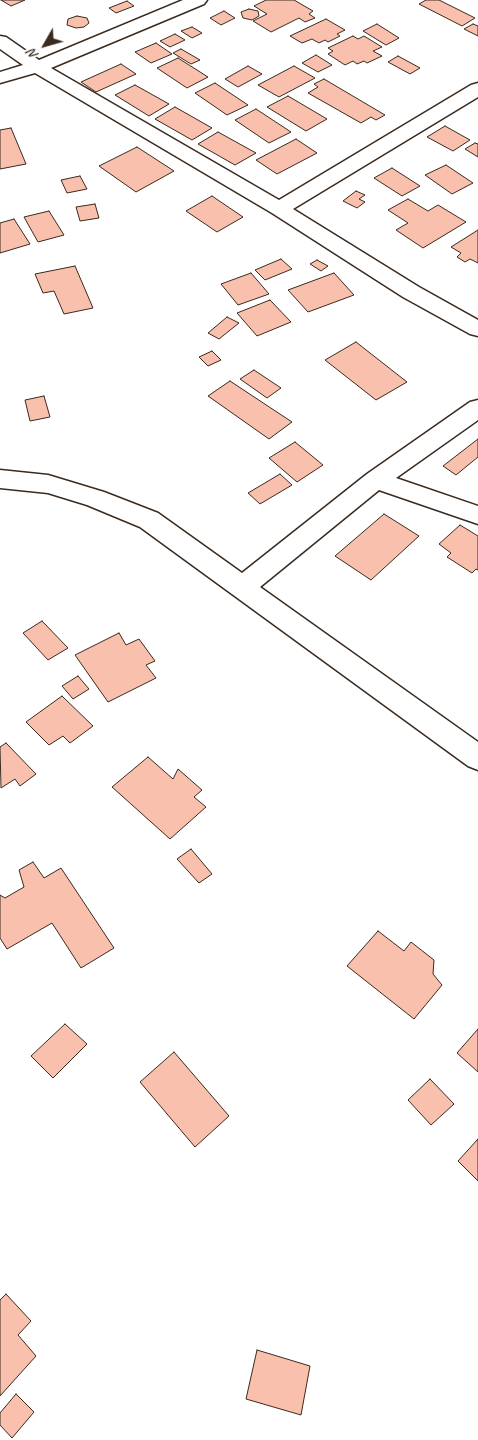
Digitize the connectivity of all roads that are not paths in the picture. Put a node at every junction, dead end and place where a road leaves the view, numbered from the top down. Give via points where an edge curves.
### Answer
1 (198, 0) edge
2 (0, 41) edge
3 (37, 67) junction
4 (0, 78) edge
5 (478, 89) edge
6 (279, 209) junction
7 (478, 330) edge
8 (478, 408) edge
9 (0, 479) edge
10 (376, 480) junction
11 (478, 515) edge
12 (241, 588) junction
13 (478, 758) edge

1 - 3 street
2 - 3 street
3 - 4 street
3 - 6 street
5 - 6 street
6 - 7 street
8 - 10 street
9 - 12 street via 48,484 95,498 149,520
10 - 11 street
10 - 12 street
12 - 13 street

